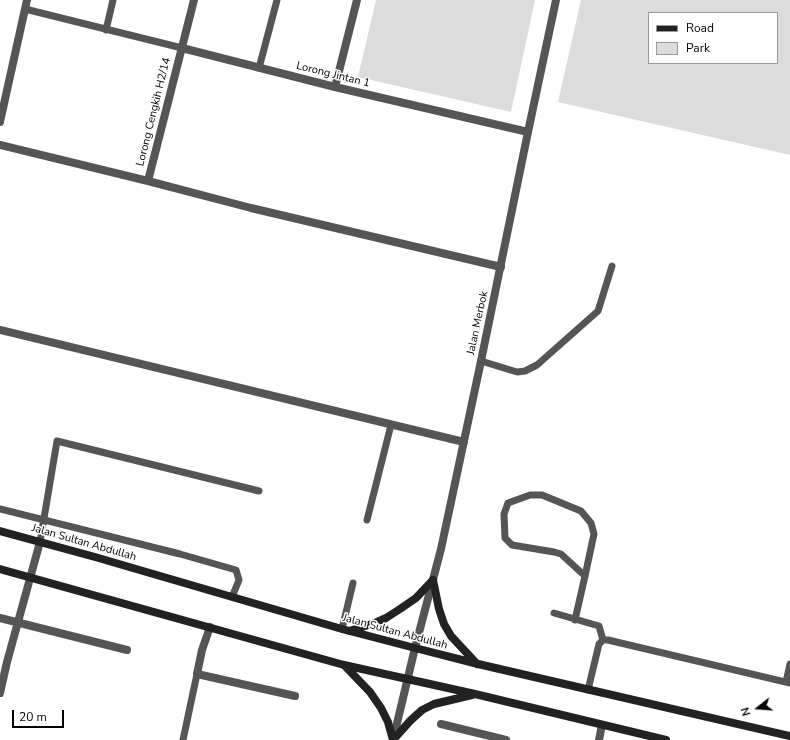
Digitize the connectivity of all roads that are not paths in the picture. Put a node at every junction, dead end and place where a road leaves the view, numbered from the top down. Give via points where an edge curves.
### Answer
1 (28, 0) edge
2 (114, 0) edge
3 (194, 0) edge
4 (277, 0) edge
5 (357, 0) edge
6 (556, 0) edge
7 (25, 9) junction
8 (106, 30) junction
9 (182, 48) junction
10 (259, 68) junction
11 (335, 87) junction
12 (0, 122) edge
13 (528, 132) junction
14 (0, 145) edge
15 (148, 181) junction
16 (612, 266) dead end
17 (501, 267) junction
18 (0, 330) edge
19 (481, 361) junction
20 (391, 424) junction
21 (464, 442) junction
22 (259, 491) dead end
23 (0, 509) edge
24 (44, 520) junction
25 (367, 520) dead end
26 (0, 531) edge
27 (40, 542) junction
28 (0, 569) edge
29 (585, 576) junction
30 (30, 577) junction
31 (433, 580) junction
32 (353, 583) dead end
33 (232, 597) junction
34 (554, 613) dead end
35 (0, 618) edge
36 (575, 620) junction
37 (18, 622) junction
38 (210, 627) junction
39 (345, 630) junction
40 (603, 640) junction
41 (415, 648) junction
42 (127, 650) dead end
43 (478, 664) junction
44 (790, 664) edge
45 (344, 665) junction
46 (197, 674) junction
47 (408, 679) junction
48 (788, 682) edge
49 (588, 690) junction
50 (0, 693) edge
51 (475, 694) junction
52 (295, 696) dead end
53 (441, 724) dead end
54 (602, 725) junction
55 (790, 736) edge
56 (183, 740) edge
57 (393, 740) edge
58 (506, 740) edge
59 (599, 740) edge
60 (666, 740) edge

1 - 7 street
2 - 8 lane
3 - 9 street
4 - 10 lane
5 - 11 street
6 - 13 street, Jalan Merbok
7 - 8 lane
7 - 12 street
8 - 9 lane
9 - 10 street, Lorong Jintan 1
9 - 15 street, Lorong Cengkih H2/14
10 - 11 street, Lorong Jintan 1
11 - 13 street, Lorong Jintan 1
13 - 17 street, Jalan Merbok
14 - 15 street
15 - 17 street
16 - 19 lane via 598,311 537,365 517,372
17 - 19 street, Jalan Merbok
18 - 20 street
19 - 21 street, Jalan Merbok
20 - 21 street
20 - 25 lane
21 - 31 street, Jalan Merbok
22 - 24 lane via 57,441
23 - 24 lane
24 - 27 lane
24 - 33 lane via 236,570 238,580
26 - 27 main road, Jalan Sultan Abdullah
27 - 30 street
27 - 33 main road, Jalan Sultan Abdullah
28 - 30 main road
29 - 29 lane via 594,534 591,523 580,511 542,495 530,495 508,504 504,514 505,538 512,545 561,554
29 - 36 lane
30 - 37 street
30 - 38 main road
31 - 39 main road via 416,598 386,618
31 - 41 street, Jalan Merbok
31 - 43 main road via 444,624 451,636
32 - 39 lane
33 - 39 main road, Jalan Sultan Abdullah
34 - 36 lane
35 - 37 street
36 - 40 lane via 599,626
37 - 42 street
37 - 50 street
38 - 45 main road
38 - 46 street
39 - 41 main road, Jalan Sultan Abdullah
40 - 48 lane
40 - 49 lane via 599,644
41 - 43 main road, Jalan Sultan Abdullah
41 - 47 street, Jalan Merbok
43 - 49 main road, Jalan Sultan Abdullah
44 - 48 lane
45 - 47 main road
45 - 57 main road via 382,708
46 - 52 street
46 - 56 lane
47 - 51 main road
47 - 57 street, Jalan Merbok
49 - 55 main road, Jalan Sultan Abdullah
51 - 54 main road
51 - 57 main road via 434,704 422,710
53 - 58 street
54 - 59 street
54 - 60 main road

